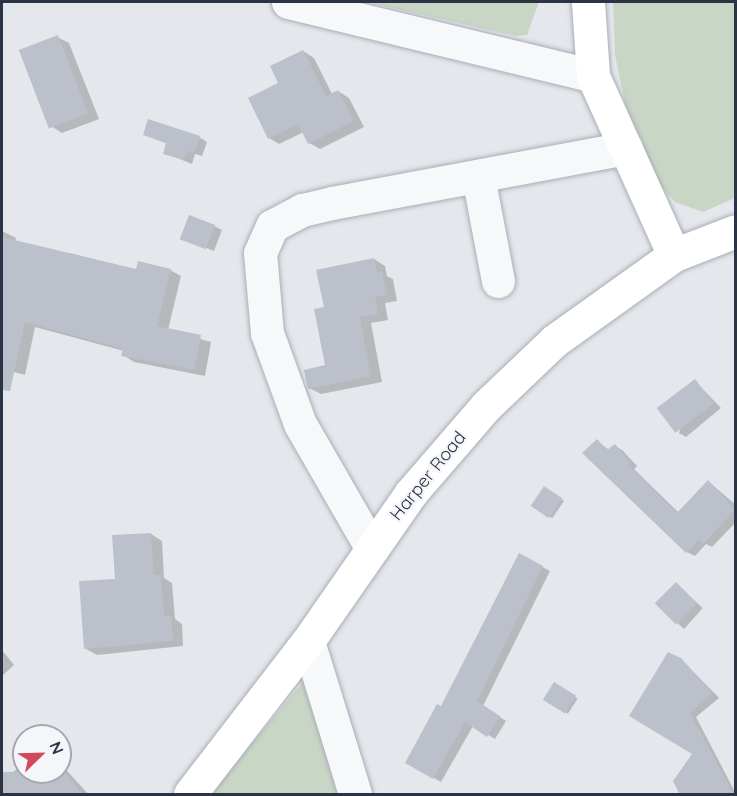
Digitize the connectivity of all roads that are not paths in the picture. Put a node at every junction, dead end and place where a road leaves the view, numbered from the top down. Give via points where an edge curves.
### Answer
1 (288, 2) edge
2 (588, 2) edge
3 (593, 76) junction
4 (626, 148) junction
5 (478, 176) junction
6 (735, 231) edge
7 (674, 255) junction
8 (498, 280) dead end
9 (372, 549) junction
10 (308, 641) junction
11 (190, 795) edge
12 (355, 795) edge

1 - 3 street
2 - 3 main road
3 - 4 main road
4 - 5 street
4 - 7 main road
5 - 8 street
5 - 9 street via 302,210 272,226 260,253 267,333 300,424
6 - 7 main road, Harper Road
7 - 9 main road, Harper Road via 554,341 486,405 410,494
9 - 10 main road, Harper Road
10 - 11 main road, Harper Road
10 - 12 street

